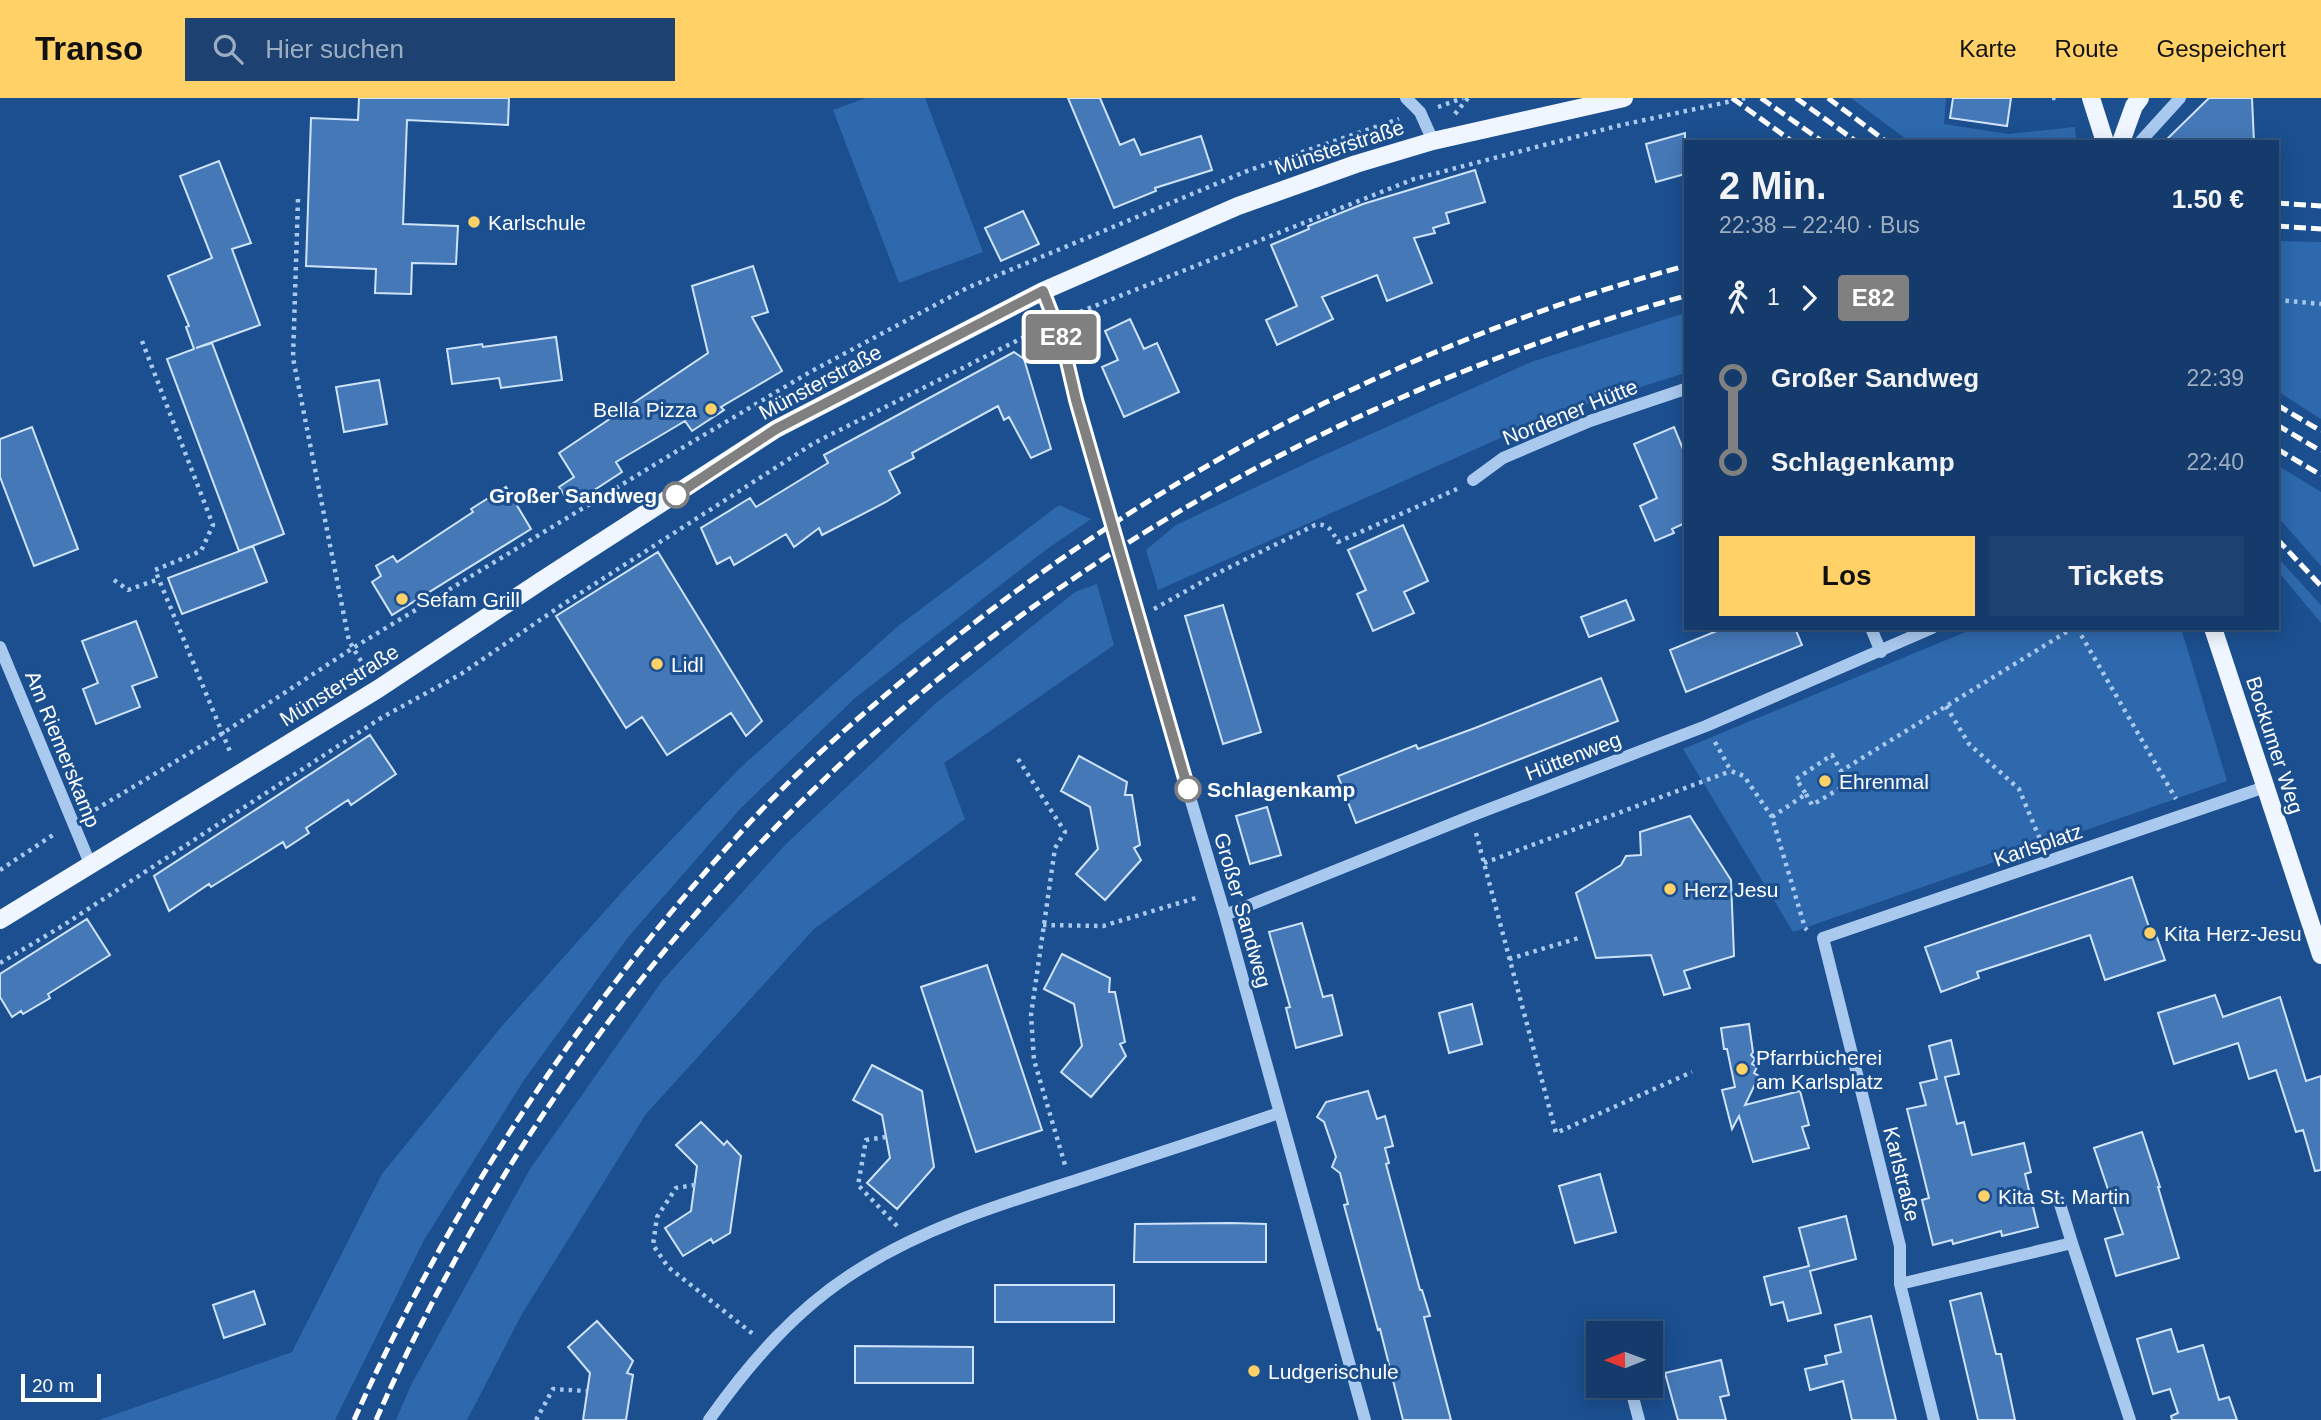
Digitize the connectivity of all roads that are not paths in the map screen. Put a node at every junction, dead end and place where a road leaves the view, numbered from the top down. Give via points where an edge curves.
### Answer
1 (1406, 98) edge
2 (1624, 98) edge
3 (2091, 98) edge
4 (2140, 98) edge
5 (2180, 98) edge
6 (2104, 140) edge
7 (2122, 140) edge
8 (2142, 140) edge
9 (1433, 141) junction
10 (1043, 291) junction
11 (1684, 389) edge
12 (1473, 480) road end
13 (1872, 630) edge
14 (1928, 630) edge
15 (2214, 630) edge
16 (0, 647) edge
17 (1881, 652) junction
18 (2265, 787) junction
19 (90, 866) junction
20 (1225, 915) junction
21 (0, 920) edge
22 (1823, 938) joint
23 (2321, 955) edge
24 (1279, 1113) junction
25 (2059, 1201) dead end
26 (2072, 1243) junction
27 (1900, 1284) junction
28 (1633, 1398) edge
29 (709, 1420) edge
30 (1365, 1420) edge
31 (1639, 1420) edge
32 (1934, 1420) edge
33 (2130, 1420) edge

1 - 9 street via 1420,112
2 - 9 main road, Münsterstraße
3 - 6 main road
4 - 7 main road
5 - 8 street
9 - 10 main road, Münsterstraße via 1238,206
10 - 19 main road, Münsterstraße via 776,429 378,689
10 - 20 street, Großer Sandweg via 1056,322
11 - 12 street, Nordener Hütte via 1590,421 1503,458
13 - 17 street
14 - 17 street, Hüttenweg
15 - 18 main road, Bockumer Weg
16 - 19 street, Am Riemerskamp
17 - 20 street, Hüttenweg via 1706,726
18 - 22 street, Karlsplatz
18 - 23 main road, Bockumer Weg
19 - 21 main road, Münsterstraße
20 - 24 street, Großer Sandweg
22 - 27 street, Karlstraße via 1900,1246
24 - 29 street via 965,1216 911,1241 811,1304 768,1345
24 - 30 street, Großer Sandweg
25 - 26 street
26 - 27 street
26 - 33 street
27 - 32 street, Karlstraße
28 - 31 street

